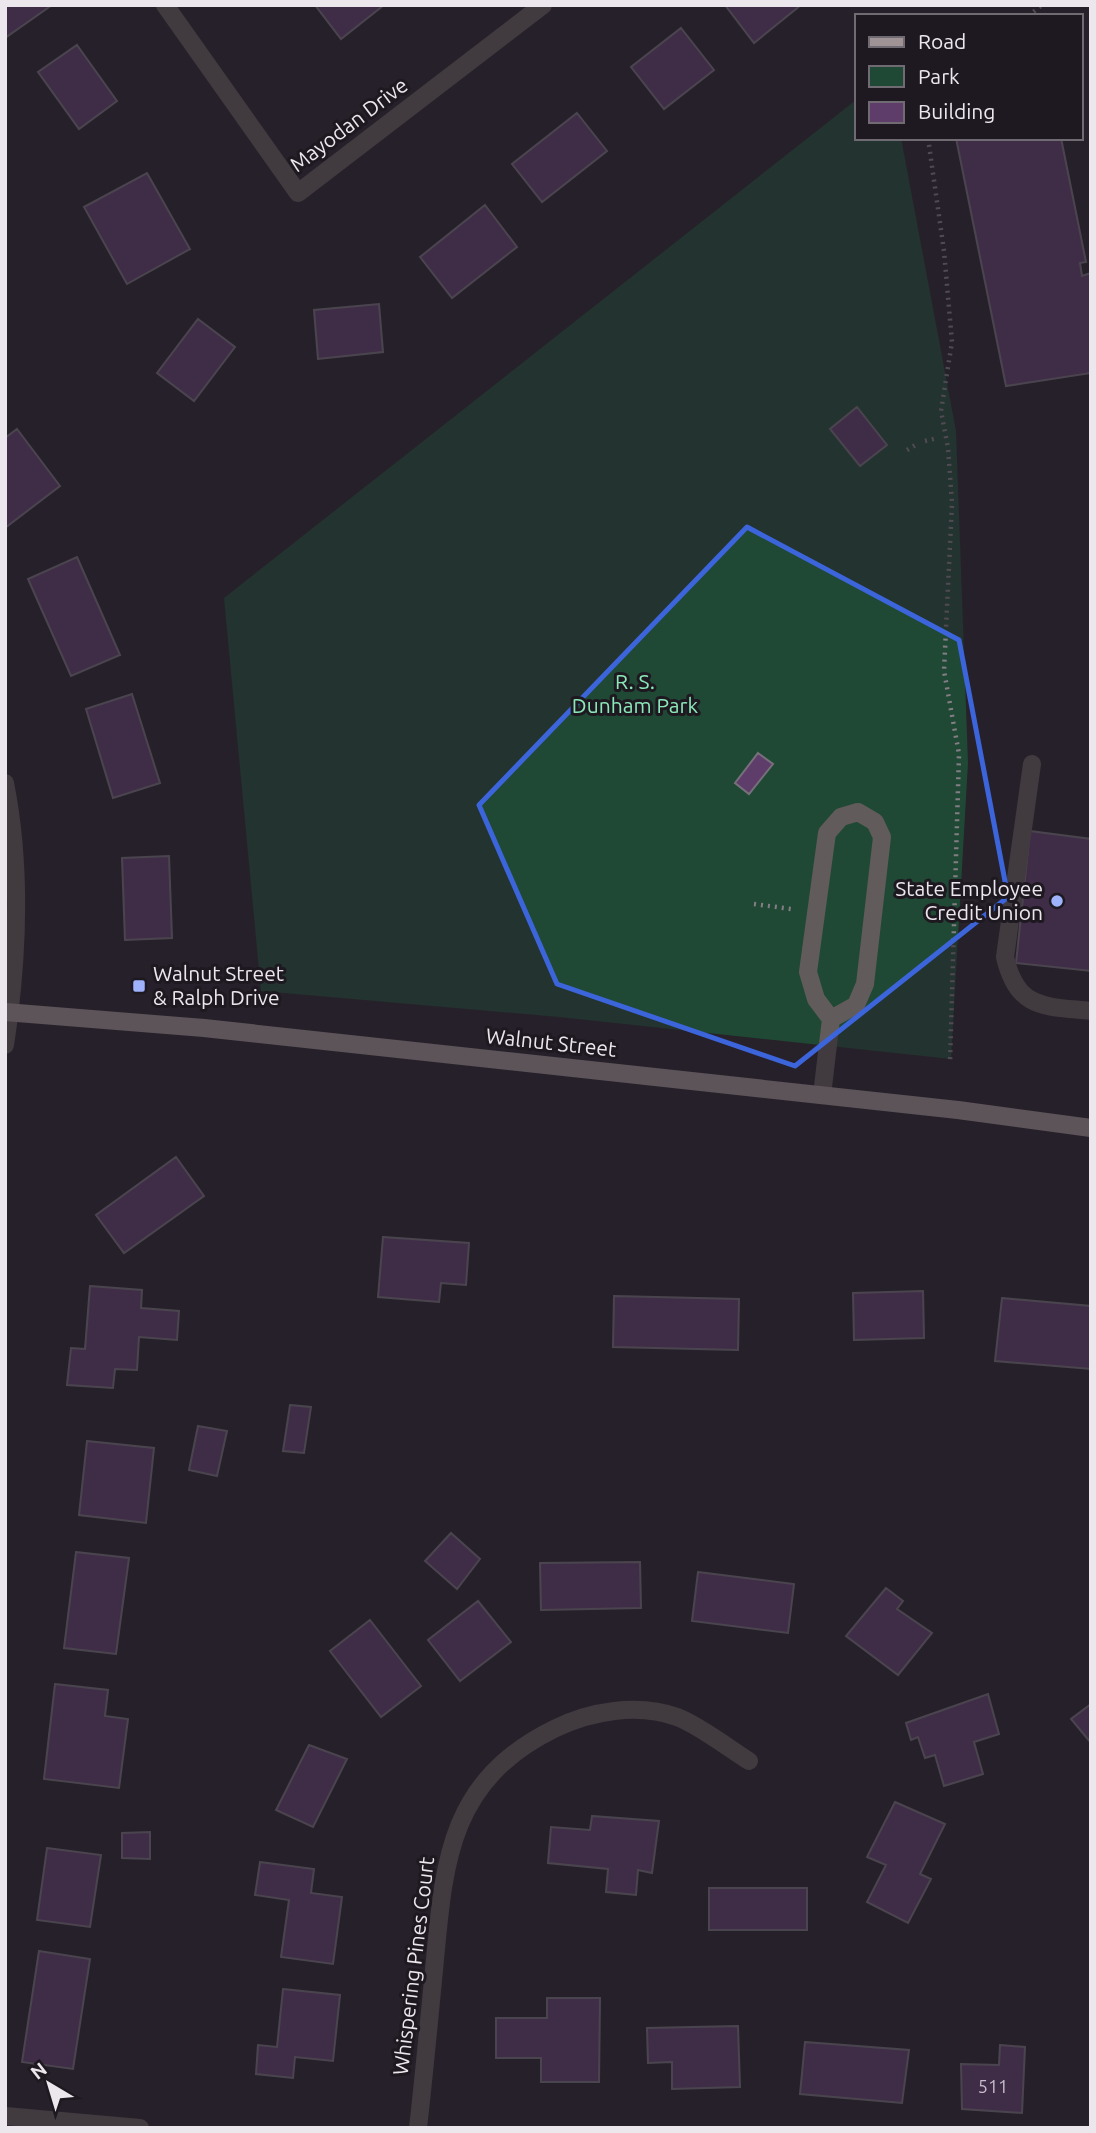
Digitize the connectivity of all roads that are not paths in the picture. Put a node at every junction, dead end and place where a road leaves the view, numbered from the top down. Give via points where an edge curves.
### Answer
1 (165, 5) edge
2 (543, 5) edge
3 (1032, 764) dead end
4 (5, 783) edge
5 (1091, 1011) edge
6 (8, 1013) edge
7 (831, 1019) junction
8 (5, 1045) edge
9 (822, 1096) junction
10 (1091, 1128) edge
11 (749, 1761) dead end
12 (5, 2116) edge
13 (141, 2128) edge
14 (418, 2128) edge

1 - 2 street, Mayodan Drive via 298,193
3 - 5 street via 1005,957 1008,972 1016,987 1039,1005
4 - 6 street via 15,836 18,910
6 - 8 street
6 - 9 main road, Walnut Street via 204,1028
7 - 7 street via 816,999 808,972 827,833 841,817 858,812 875,822 882,837 865,984 856,1005
7 - 9 street
9 - 10 main road, Walnut Street
11 - 14 street, Whispering Pines Court via 679,1717 652,1710 614,1711 581,1717 532,1740 485,1780 452,1840 443,1882
12 - 13 street

